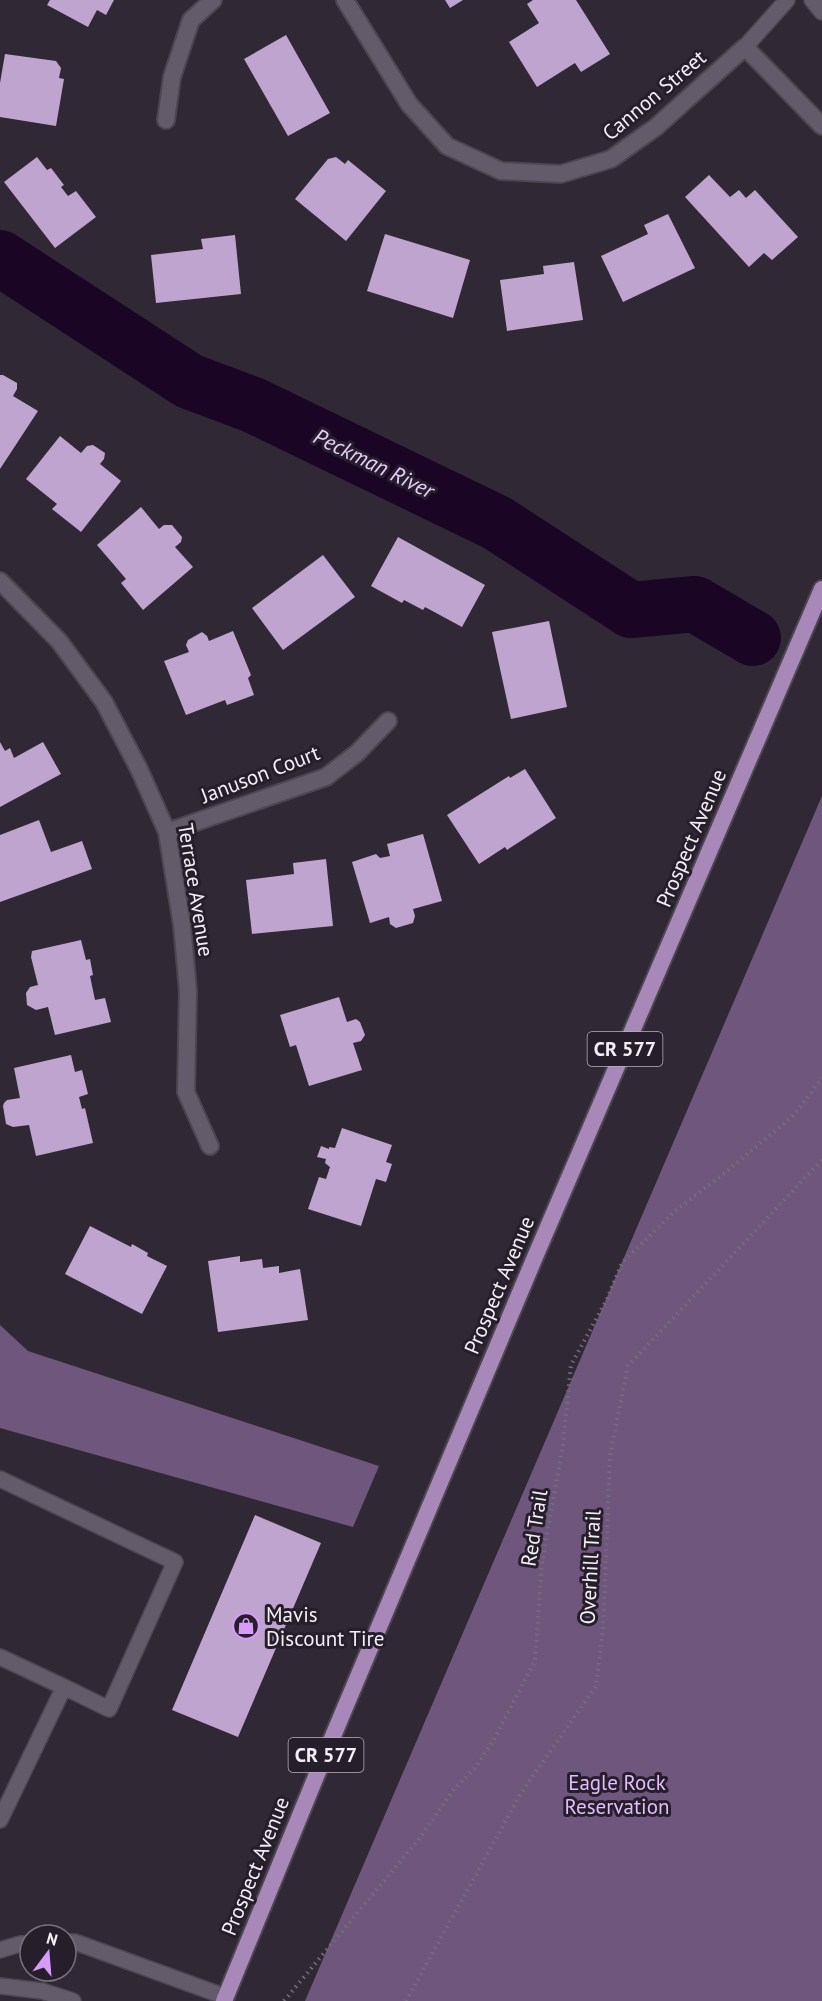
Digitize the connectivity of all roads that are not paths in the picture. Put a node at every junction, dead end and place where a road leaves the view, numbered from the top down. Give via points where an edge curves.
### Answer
1 (213, 0) edge
2 (345, 0) edge
3 (787, 0) edge
4 (812, 0) edge
5 (822, 12) edge
6 (745, 47) junction
7 (166, 120) dead end
8 (822, 126) edge
9 (0, 581) edge
10 (822, 589) edge
11 (388, 721) dead end
12 (167, 832) junction
13 (210, 1146) dead end
14 (0, 1479) edge
15 (0, 1657) edge
16 (64, 1687) junction
17 (0, 1820) edge
18 (78, 1943) edge
19 (18, 1945) edge
20 (0, 1950) edge
21 (0, 1986) edge
22 (225, 1999) edge
23 (73, 2001) edge

1 - 7 street via 191,20 172,77
2 - 6 street, Cannon Street via 410,104 447,146 501,171 561,174 611,159 656,127
3 - 6 lane
4 - 5 lane
6 - 8 street
9 - 12 street, Terrace Avenue via 59,641 104,702
10 - 22 main road, Prospect Avenue / CR 577 via 317,1774
11 - 12 street, Januson Court via 326,777
12 - 13 street, Terrace Avenue via 188,991 186,1092
14 - 16 lane via 175,1562 109,1709
15 - 16 lane
16 - 17 lane
18 - 22 lane
19 - 20 lane
21 - 23 lane via 42,1990

